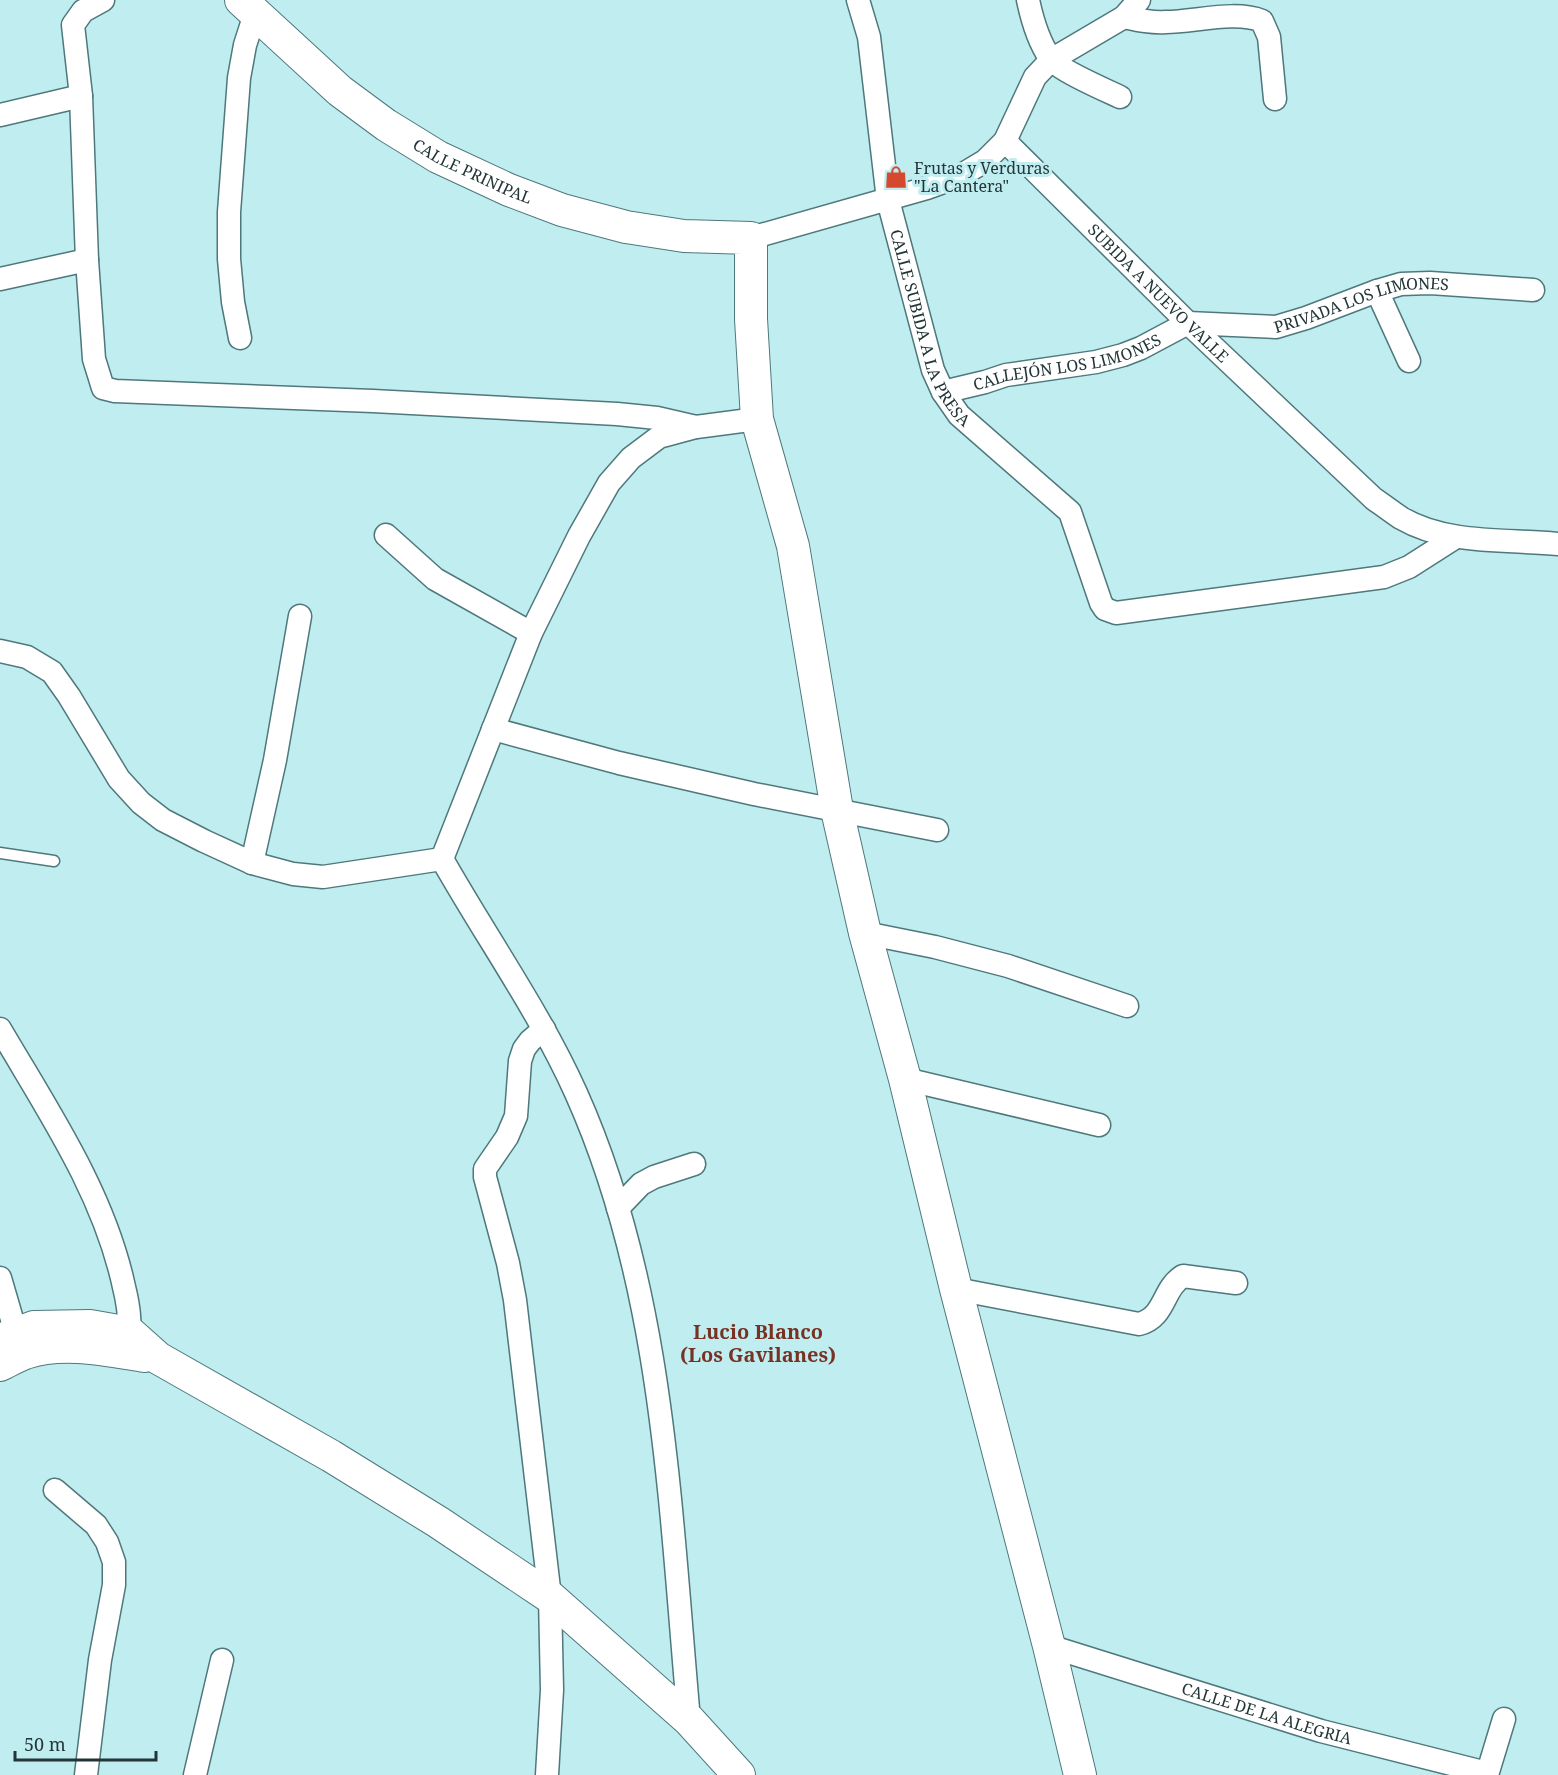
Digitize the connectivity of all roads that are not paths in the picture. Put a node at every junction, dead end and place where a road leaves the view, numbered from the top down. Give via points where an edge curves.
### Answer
1 (103, 0) edge
2 (858, 0) edge
3 (1028, 0) edge
4 (248, 7) edge
5 (1132, 8) edge
6 (1051, 60) junction
7 (81, 96) junction
8 (1120, 97) dead end
9 (1275, 99) dead end
10 (0, 115) edge
11 (1005, 141) junction
12 (888, 200) junction
13 (751, 238) junction
14 (87, 260) junction
15 (0, 279) edge
16 (1533, 290) dead end
17 (1377, 291) junction
18 (1188, 323) junction
19 (240, 338) dead end
20 (1409, 361) dead end
21 (943, 392) junction
22 (757, 419) junction
23 (696, 427) junction
24 (386, 535) dead end
25 (1456, 537) junction
26 (1558, 544) edge
27 (300, 616) dead end
28 (531, 633) junction
29 (0, 651) edge
30 (494, 729) junction
31 (837, 810) junction
32 (937, 830) dead end
33 (0, 853) edge
34 (442, 859) junction
35 (54, 861) dead end
36 (252, 863) junction
37 (865, 933) junction
38 (1127, 1006) dead end
39 (0, 1029) edge
40 (544, 1029) junction
41 (905, 1079) junction
42 (1099, 1125) dead end
43 (694, 1164) dead end
44 (618, 1208) junction
45 (0, 1278) edge
46 (1236, 1283) dead end
47 (956, 1288) junction
48 (8, 1336) edge
49 (127, 1343) junction
50 (0, 1365) edge
51 (55, 1490) dead end
52 (550, 1597) junction
53 (1049, 1646) junction
54 (222, 1660) dead end
55 (1504, 1719) dead end
56 (689, 1720) junction
57 (1487, 1774) edge
58 (86, 1775) edge
59 (195, 1775) edge
60 (547, 1775) edge
61 (738, 1775) edge
62 (1080, 1775) edge

1 - 7 street via 83,11 73,25
2 - 12 street, CALLE SUBIDA A LA PRESA via 869,37
3 - 6 street
4 - 13 street, CALLE PRINIPAL via 340,91 386,125 438,157 508,190 626,227 684,236
4 - 19 street via 229,212 229,259
5 - 6 street
5 - 9 street via 1156,22 1246,16 1263,21 1269,37
6 - 8 street
6 - 11 street via 1035,77
7 - 10 street
7 - 14 street
11 - 12 street via 985,161 960,176
11 - 18 street, SUBIDA A NUEVO VALLE
12 - 13 street
12 - 21 street, CALLE SUBIDA A LA PRESA via 933,370
13 - 22 street
14 - 15 street
14 - 23 street via 94,359 99,380 107,390 606,413
16 - 17 street, PRIVADA LOS LIMONES via 1430,283
17 - 18 street, PRIVADA LOS LIMONES via 1276,327
17 - 20 street
18 - 21 street, CALLEJÓN LOS LIMONES via 1123,355 1006,375
18 - 25 street, SUBIDA A NUEVO VALLE via 1374,499 1402,519
21 - 25 street, CALLE SUBIDA A LA PRESA via 959,415 1070,512 1101,603 1116,613 1384,577 1409,567
22 - 23 street
22 - 31 street via 792,546
23 - 28 street via 659,438 631,458 609,483
24 - 28 street via 435,579
25 - 26 street, SUBIDA A NUEVO VALLE
27 - 36 street
28 - 30 street
29 - 36 street via 27,657 52,672 119,778 141,803 163,820
30 - 31 street via 619,763
30 - 34 street
31 - 32 street
31 - 37 street
33 - 35 lane
34 - 36 street via 324,877 292,874
34 - 40 street
37 - 38 street via 1008,966
37 - 41 street
39 - 49 street via 69,1147 110,1233 128,1302
40 - 44 street via 576,1093
40 - 52 street via 524,1049 516,1116 485,1169 485,1177 515,1300
41 - 42 street
41 - 47 street
43 - 44 street via 641,1185
44 - 56 street via 640,1287 656,1379
45 - 48 street
46 - 47 street via 1183,1276 1175,1280 1150,1321 1139,1324
47 - 53 street
48 - 49 street via 34,1327 90,1326
49 - 50 street via 54,1347 26,1353
49 - 52 street via 331,1456
51 - 58 street via 96,1525 114,1562
52 - 56 street
52 - 60 street via 552,1690
53 - 57 street, CALLE DE LA ALEGRIA via 1321,1731
53 - 62 street
54 - 59 street
55 - 57 street
56 - 61 street

